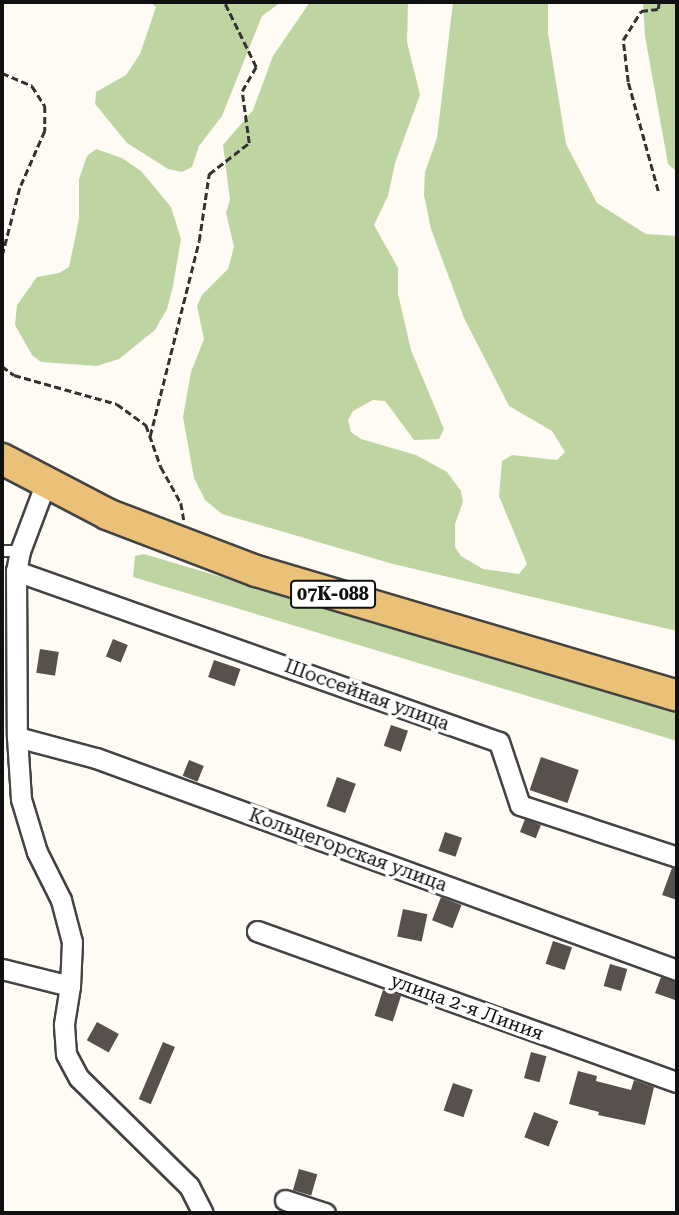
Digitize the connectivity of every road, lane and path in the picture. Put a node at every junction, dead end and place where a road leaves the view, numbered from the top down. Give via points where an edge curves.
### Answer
1 (224, 2) edge
2 (659, 2) edge
3 (2, 73) edge
4 (658, 191) dead end
5 (2, 257) edge
6 (2, 366) edge
7 (150, 436) junction
8 (2, 459) edge
9 (46, 482) junction
10 (181, 543) junction
11 (11, 551) edge
12 (16, 571) junction
13 (677, 696) edge
14 (17, 737) junction
15 (677, 858) edge
16 (257, 932) dead end
17 (2, 969) edge
18 (677, 970) edge
19 (71, 986) junction
20 (677, 1082) edge
21 (285, 1200) dead end
22 (204, 1213) edge
23 (325, 1213) edge

1 - 7 path via 256,67 242,91 249,143 209,174 199,241
2 - 4 path via 658,9 641,11 623,40 628,82
3 - 5 path via 32,86 46,106 45,131 20,188
6 - 7 path via 14,376 117,404 146,425
7 - 10 path via 181,503 186,526
8 - 9 main road, 07К-088
9 - 10 main road, 07К-088 via 107,514
9 - 11 street
10 - 13 main road, 07К-088 via 257,571
11 - 12 street
12 - 14 street
12 - 15 street, Шоссейная улица via 499,742 520,805
14 - 18 street, Кольцегорская улица via 96,758
14 - 19 street via 21,799 37,852 61,900 72,942
16 - 20 street, улица 2-я Линия
17 - 19 street
19 - 22 street via 64,1025 66,1054 79,1078 189,1186
21 - 23 street

